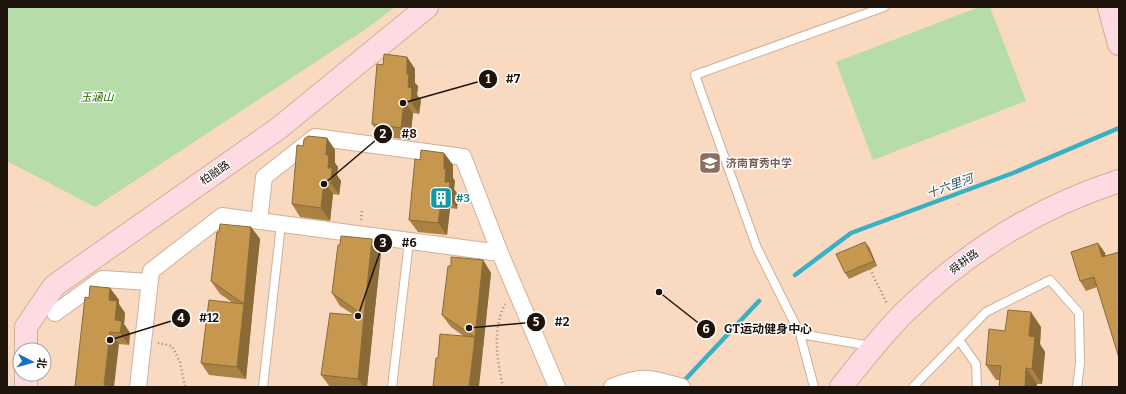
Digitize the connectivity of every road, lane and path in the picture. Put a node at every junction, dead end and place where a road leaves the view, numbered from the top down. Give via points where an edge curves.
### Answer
1 (427, 7) edge
2 (884, 7) edge
3 (1109, 7) edge
4 (1119, 44) edge
5 (1119, 181) edge
6 (259, 221) junction
7 (280, 224) junction
8 (408, 241) junction
9 (500, 254) junction
10 (870, 269) edge
11 (150, 282) junction
12 (514, 286) junction
13 (55, 313) dead end
14 (896, 322) junction
15 (800, 334) junction
16 (144, 340) junction
17 (959, 340) junction
18 (26, 342) edge
19 (874, 346) junction
20 (676, 385) edge
21 (138, 387) edge
22 (185, 387) edge
23 (263, 387) edge
24 (392, 387) edge
25 (503, 387) edge
26 (557, 387) edge
27 (612, 387) edge
28 (814, 387) edge
29 (841, 387) edge
30 (914, 387) edge
31 (977, 387) edge
32 (1077, 387) edge

1 - 18 street, 柏融路 via 279,128 54,286 26,327
2 - 15 lane via 695,75 757,248
3 - 4 street
5 - 14 street, 舜耕路 via 1072,198 1019,225 980,249 941,279
6 - 7 street
6 - 9 street via 264,177 315,137 462,156
6 - 11 street via 222,216 151,271
7 - 8 street
7 - 23 lane
8 - 9 street
8 - 24 lane
9 - 12 street
10 - 14 path
11 - 13 street via 102,279
11 - 16 street
12 - 25 path via 500,313 496,354
12 - 26 street
14 - 19 street, 舜耕路
15 - 19 lane
15 - 28 lane
16 - 21 street
16 - 22 path via 172,346 180,362
17 - 30 lane
17 - 31 lane via 976,364
17 - 32 lane via 986,312 1050,280 1079,313 1080,363
19 - 29 street, 舜耕路
20 - 27 street via 650,378

